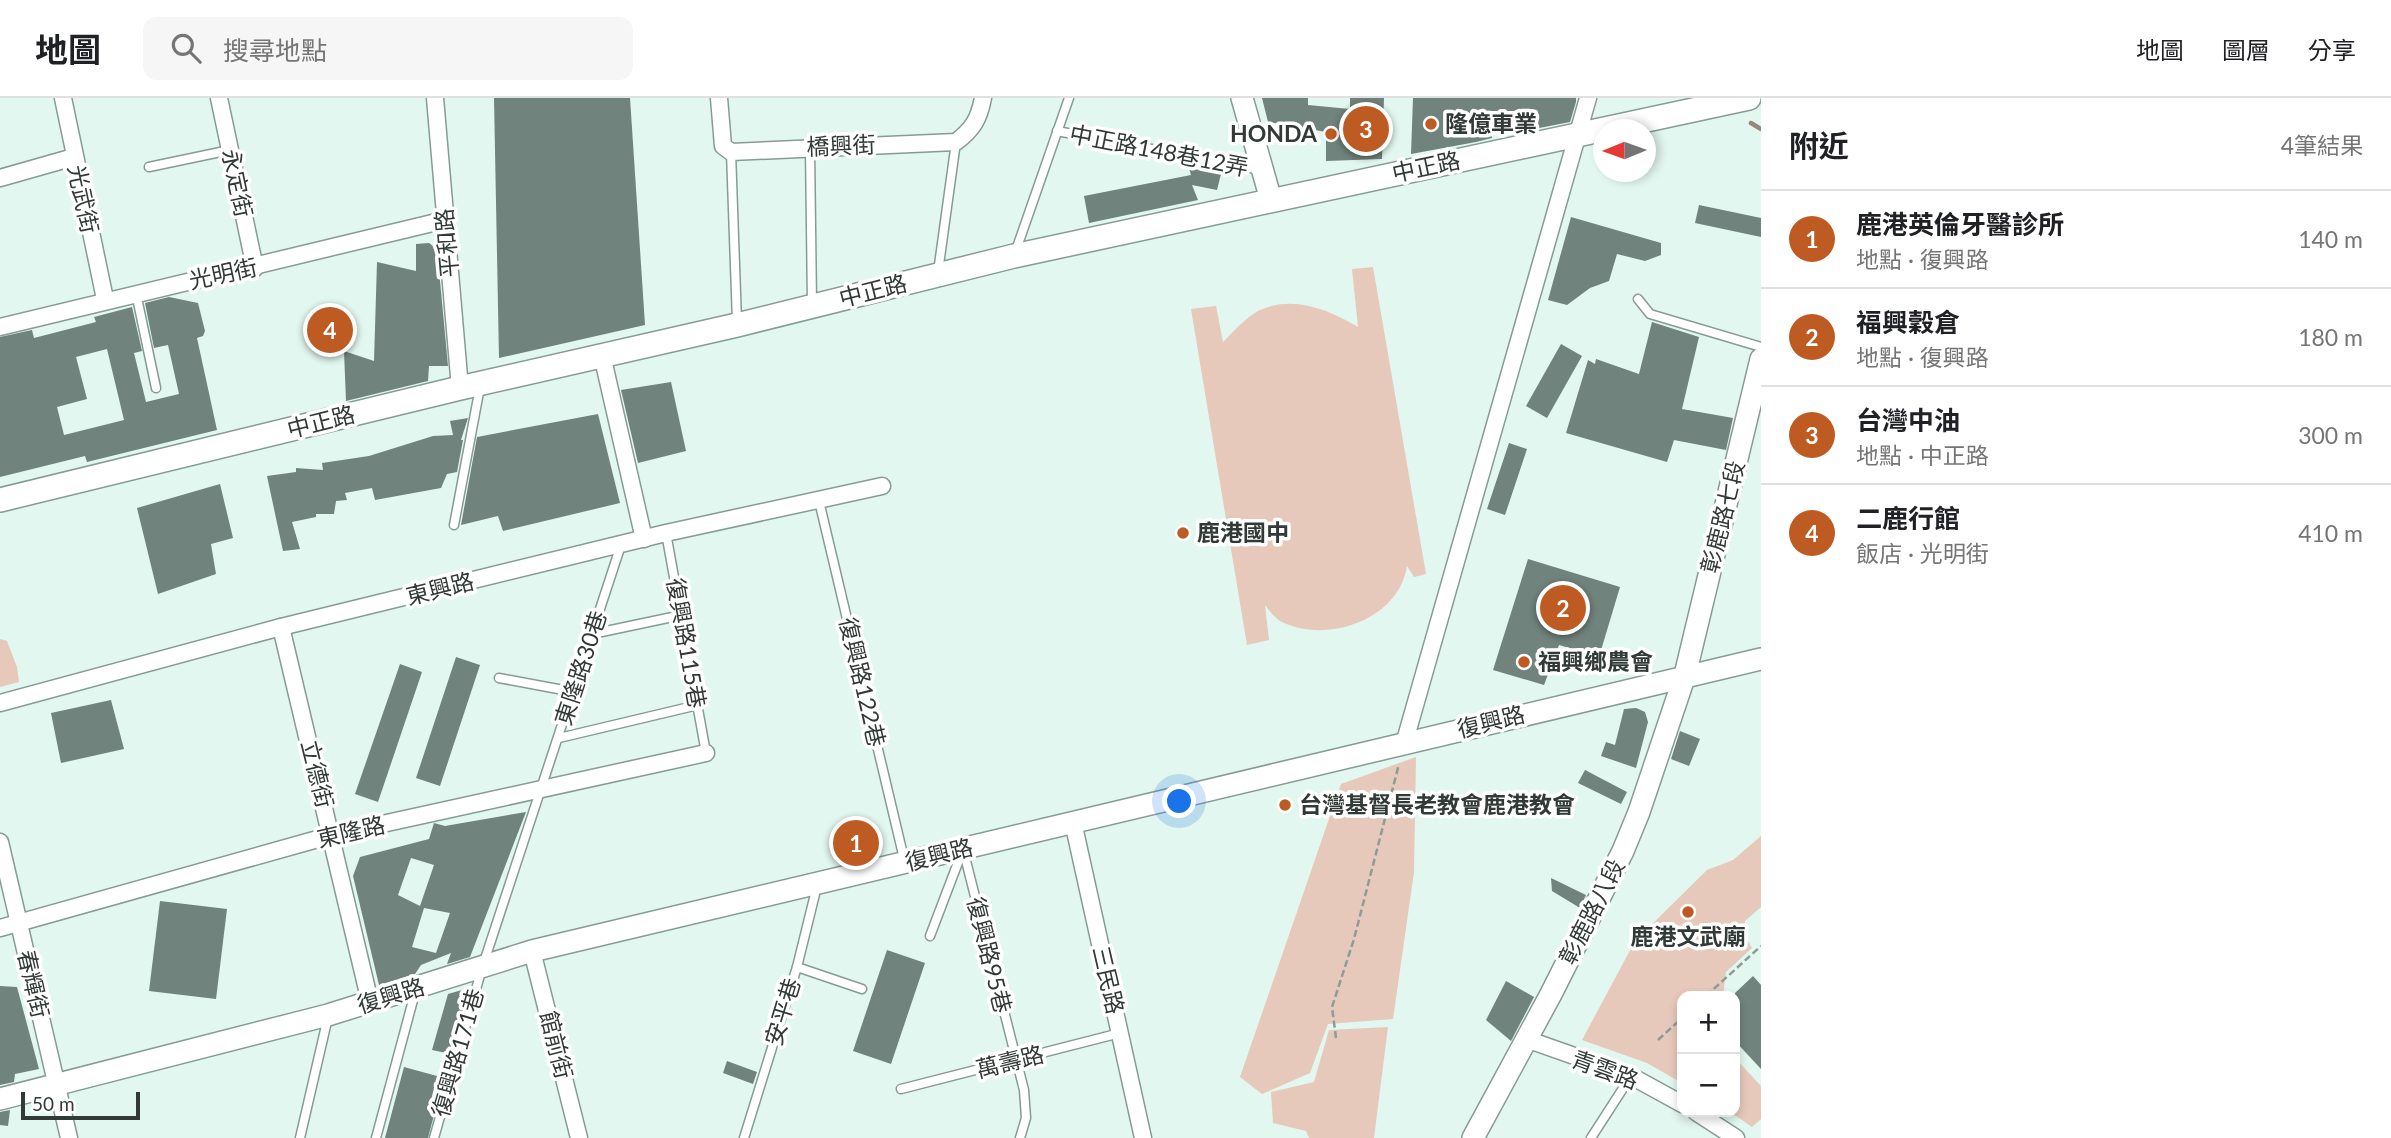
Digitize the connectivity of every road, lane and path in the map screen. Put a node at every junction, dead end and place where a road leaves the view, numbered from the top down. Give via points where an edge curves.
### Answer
1 (63, 98) edge
2 (219, 98) edge
3 (435, 98) edge
4 (719, 98) edge
5 (983, 98) edge
6 (1069, 98) edge
7 (1242, 98) edge
8 (1588, 98) edge
9 (1749, 98) edge
10 (1056, 131) junction
11 (1577, 134) junction
12 (956, 142) junction
13 (810, 147) junction
14 (230, 150) junction
15 (731, 152) junction
16 (74, 157) junction
17 (149, 167) dead end
18 (1261, 170) junction
19 (0, 178) edge
20 (1271, 200) junction
21 (445, 220) junction
22 (1014, 256) junction
23 (255, 268) junction
24 (937, 275) junction
25 (136, 293) junction
26 (105, 299) junction
27 (1638, 299) dead end
28 (812, 307) junction
29 (737, 325) junction
30 (0, 327) edge
31 (1761, 347) edge
32 (602, 355) junction
33 (1761, 359) edge
34 (470, 386) junction
35 (156, 388) dead end
36 (1756, 398) edge
37 (882, 486) dead end
38 (0, 500) edge
39 (819, 501) junction
40 (454, 525) dead end
41 (666, 533) junction
42 (644, 539) junction
43 (621, 545) junction
44 (682, 615) junction
45 (281, 627) junction
46 (592, 634) junction
47 (1761, 659) edge
48 (1685, 675) junction
49 (499, 678) dead end
50 (574, 692) junction
51 (0, 703) edge
52 (698, 705) junction
53 (559, 738) junction
54 (1404, 744) junction
55 (706, 752) joint
56 (542, 790) junction
57 (1073, 822) junction
58 (332, 835) junction
59 (0, 842) edge
60 (963, 849) junction
61 (905, 864) junction
62 (817, 886) junction
63 (19, 923) junction
64 (0, 928) edge
65 (930, 936) dead end
66 (1761, 946) edge
67 (532, 951) junction
68 (797, 967) junction
69 (482, 968) junction
70 (416, 989) junction
71 (862, 989) dead end
72 (1712, 991) edge
73 (370, 1002) junction
74 (328, 1014) junction
75 (1677, 1023) edge
76 (1120, 1033) junction
77 (1335, 1038) dead end
78 (1526, 1039) junction
79 (1658, 1040) dead end
80 (1015, 1061) junction
81 (1631, 1076) junction
82 (56, 1086) junction
83 (901, 1089) dead end
84 (0, 1098) edge
85 (1677, 1101) edge
86 (1703, 1117) edge
87 (1731, 1137) edge
88 (69, 1138) edge
89 (300, 1138) edge
90 (376, 1138) edge
91 (434, 1138) edge
92 (579, 1138) edge
93 (744, 1138) edge
94 (1020, 1138) edge
95 (1143, 1138) edge
96 (1473, 1138) edge
97 (1591, 1138) edge

1 - 16 street, 光武街
2 - 14 street, 永定街
3 - 21 street, 平和路
4 - 15 street via 723,146
5 - 12 street via 971,131
6 - 10 lane
7 - 18 street
8 - 11 street
9 - 11 main road, 中正路
10 - 18 lane, 中正路148巷12弄
10 - 22 lane
11 - 20 main road, 中正路
11 - 54 street
12 - 13 street, 橋興街
12 - 24 lane
13 - 15 street, 橋興街
13 - 28 lane
14 - 17 lane
14 - 23 street, 永定街
15 - 29 lane
16 - 19 street
16 - 26 street, 光武街
18 - 20 street
20 - 22 main road, 中正路
21 - 23 street, 光明街
21 - 34 street, 平和路
22 - 24 main road, 中正路
23 - 25 street, 光明街
24 - 28 main road, 中正路
25 - 26 street, 光明街
25 - 35 lane
26 - 30 street, 光明街
27 - 31 lane via 1650,314
28 - 29 main road, 中正路
29 - 32 main road, 中正路
32 - 34 main road, 中正路
32 - 42 street
33 - 36 street, 彰鹿路七段
34 - 38 main road, 中正路
34 - 40 lane
36 - 48 street, 彰鹿路七段
37 - 39 street, 東興路
39 - 41 street, 東興路
39 - 61 lane, 復興路122巷
41 - 42 street, 東興路
41 - 44 lane, 復興路115巷
42 - 43 street, 東興路
43 - 45 street, 東興路
43 - 46 lane, 東隆路30巷
44 - 46 lane
44 - 52 lane, 復興路115巷
45 - 51 street, 東興路
45 - 58 street, 立德街
46 - 50 lane, 東隆路30巷
47 - 48 street, 復興路
48 - 54 street, 復興路
48 - 78 street, 彰鹿路八段 via 1623,851
49 - 50 lane
50 - 53 lane, 東隆路30巷
52 - 53 lane
52 - 55 lane, 復興路115巷
53 - 56 lane, 東隆路30巷
54 - 57 street, 復興路
54 - 77 path via 1332,1007
55 - 56 street, 東隆路
56 - 58 street, 東隆路
56 - 69 lane, 東隆路30巷
57 - 60 street, 復興路
57 - 76 street, 三民路
58 - 63 street, 東隆路
58 - 73 street, 立德街
59 - 63 street, 春輝街
60 - 61 street, 復興路
60 - 65 lane
60 - 80 lane, 復興路95巷
61 - 62 street, 復興路
62 - 67 street, 復興路
62 - 68 lane, 安平巷
63 - 64 street, 東隆路
63 - 82 street, 春輝街
66 - 72 path
67 - 69 street, 復興路
67 - 92 street, 館前街
68 - 71 lane
68 - 93 lane, 安平巷
69 - 70 street, 復興路
69 - 91 lane, 復興路171巷
70 - 73 street, 復興路
70 - 90 lane
73 - 74 street, 復興路
74 - 82 street, 復興路
74 - 89 lane
75 - 79 path
76 - 80 lane, 萬壽路
76 - 95 street, 三民路
78 - 81 street, 青雲路
78 - 96 street, 彰鹿路八段
80 - 83 lane, 萬壽路
80 - 94 lane, 復興路95巷 via 1026,1118
81 - 85 street, 青雲路
81 - 97 lane
82 - 84 street, 復興路
82 - 88 street, 春輝街
86 - 87 street

